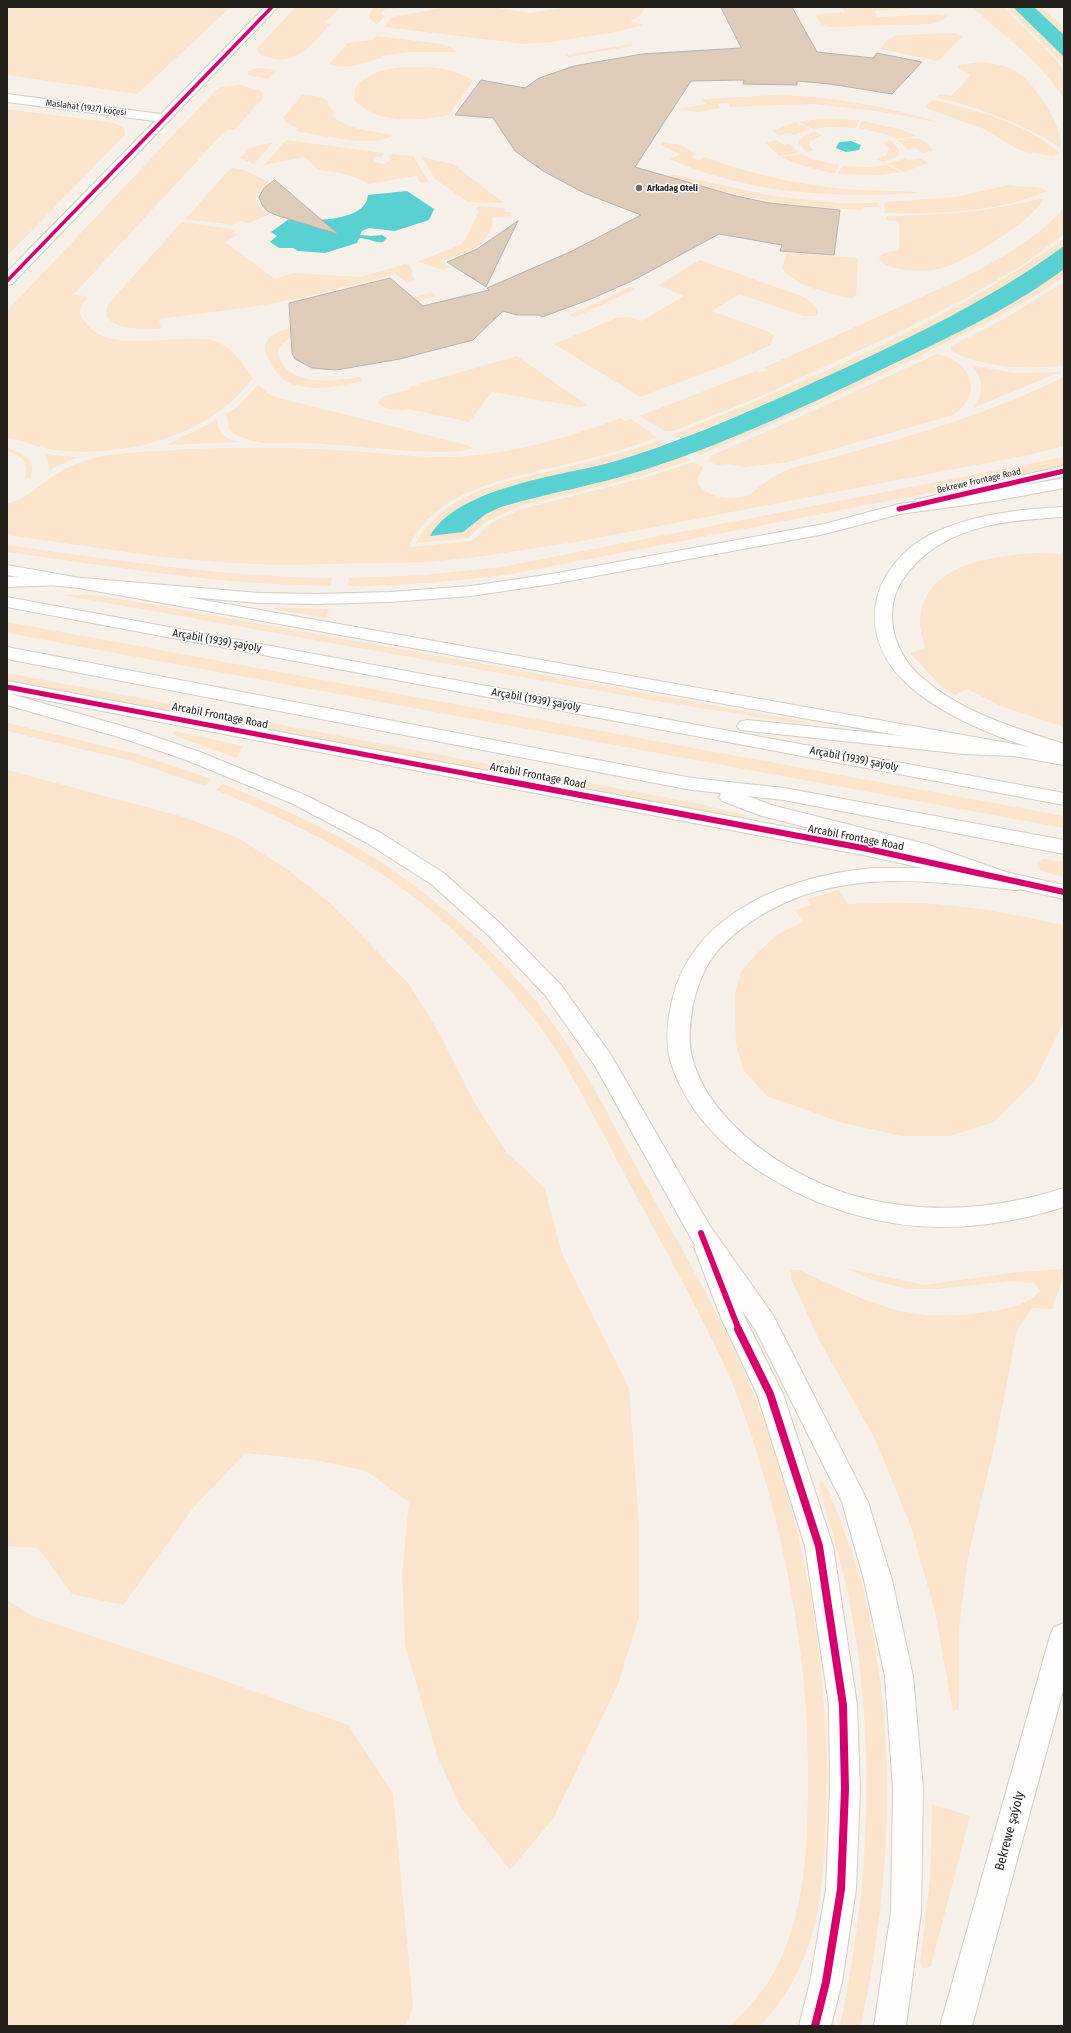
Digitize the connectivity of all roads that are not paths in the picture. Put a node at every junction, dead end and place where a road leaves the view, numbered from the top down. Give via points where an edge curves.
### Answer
1 (272, 7) edge
2 (7, 98) edge
3 (164, 118) junction
4 (7, 281) edge
5 (1064, 471) edge
6 (1064, 483) edge
7 (899, 509) junction
8 (1064, 512) edge
9 (7, 570) edge
10 (58, 581) junction
11 (7, 582) edge
12 (7, 602) edge
13 (7, 654) edge
14 (7, 687) edge
15 (7, 699) edge
16 (689, 728) junction
17 (1012, 750) junction
18 (1064, 751) edge
19 (1064, 759) edge
20 (692, 784) junction
21 (1064, 799) edge
22 (1064, 847) edge
23 (1016, 883) junction
24 (1064, 892) edge
25 (1064, 1197) edge
26 (701, 1233) junction
27 (1064, 1636) edge
28 (815, 2026) edge
29 (890, 2026) edge
30 (956, 2026) edge

1 - 3 main road
2 - 3 main road, Maslahat (1937) köçesi
3 - 4 main road
5 - 7 main road, Bekrewe Frontage Road
6 - 7 main road
7 - 10 main road via 802,534 532,582 426,595 318,600
8 - 18 main road via 1007,516 967,526 929,543 910,558 893,580 883,605 882,619 884,632 898,660 909,675 928,690 978,719
9 - 10 main road
10 - 11 main road
10 - 17 main road
12 - 16 main road, Arçabil (1939) şaýoly
13 - 20 main road
14 - 23 main road, Arcabil Frontage Road via 868,849
15 - 26 main road via 129,734 265,784 374,838 438,879 496,931 553,990 603,1061
16 - 17 main road via 743,726 964,748
16 - 21 main road, Arçabil (1939) şaýoly
17 - 19 main road
20 - 22 main road via 784,794
20 - 23 main road via 769,811 919,849
23 - 24 main road, Arcabil Frontage Road
23 - 25 main road via 926,876 868,876 828,881 754,909 725,929 702,954 689,978 678,1039 681,1059 691,1084 709,1113 732,1138 761,1161 808,1189 890,1214 932,1219 976,1218
26 - 28 main road via 733,1318 770,1394 819,1546 842,1705 845,1789 841,1889 826,1982
26 - 29 main road via 764,1322 820,1430 854,1502 878,1580 899,1676 908,1788 906,1912
27 - 30 main road, Bekrewe şaýoly

